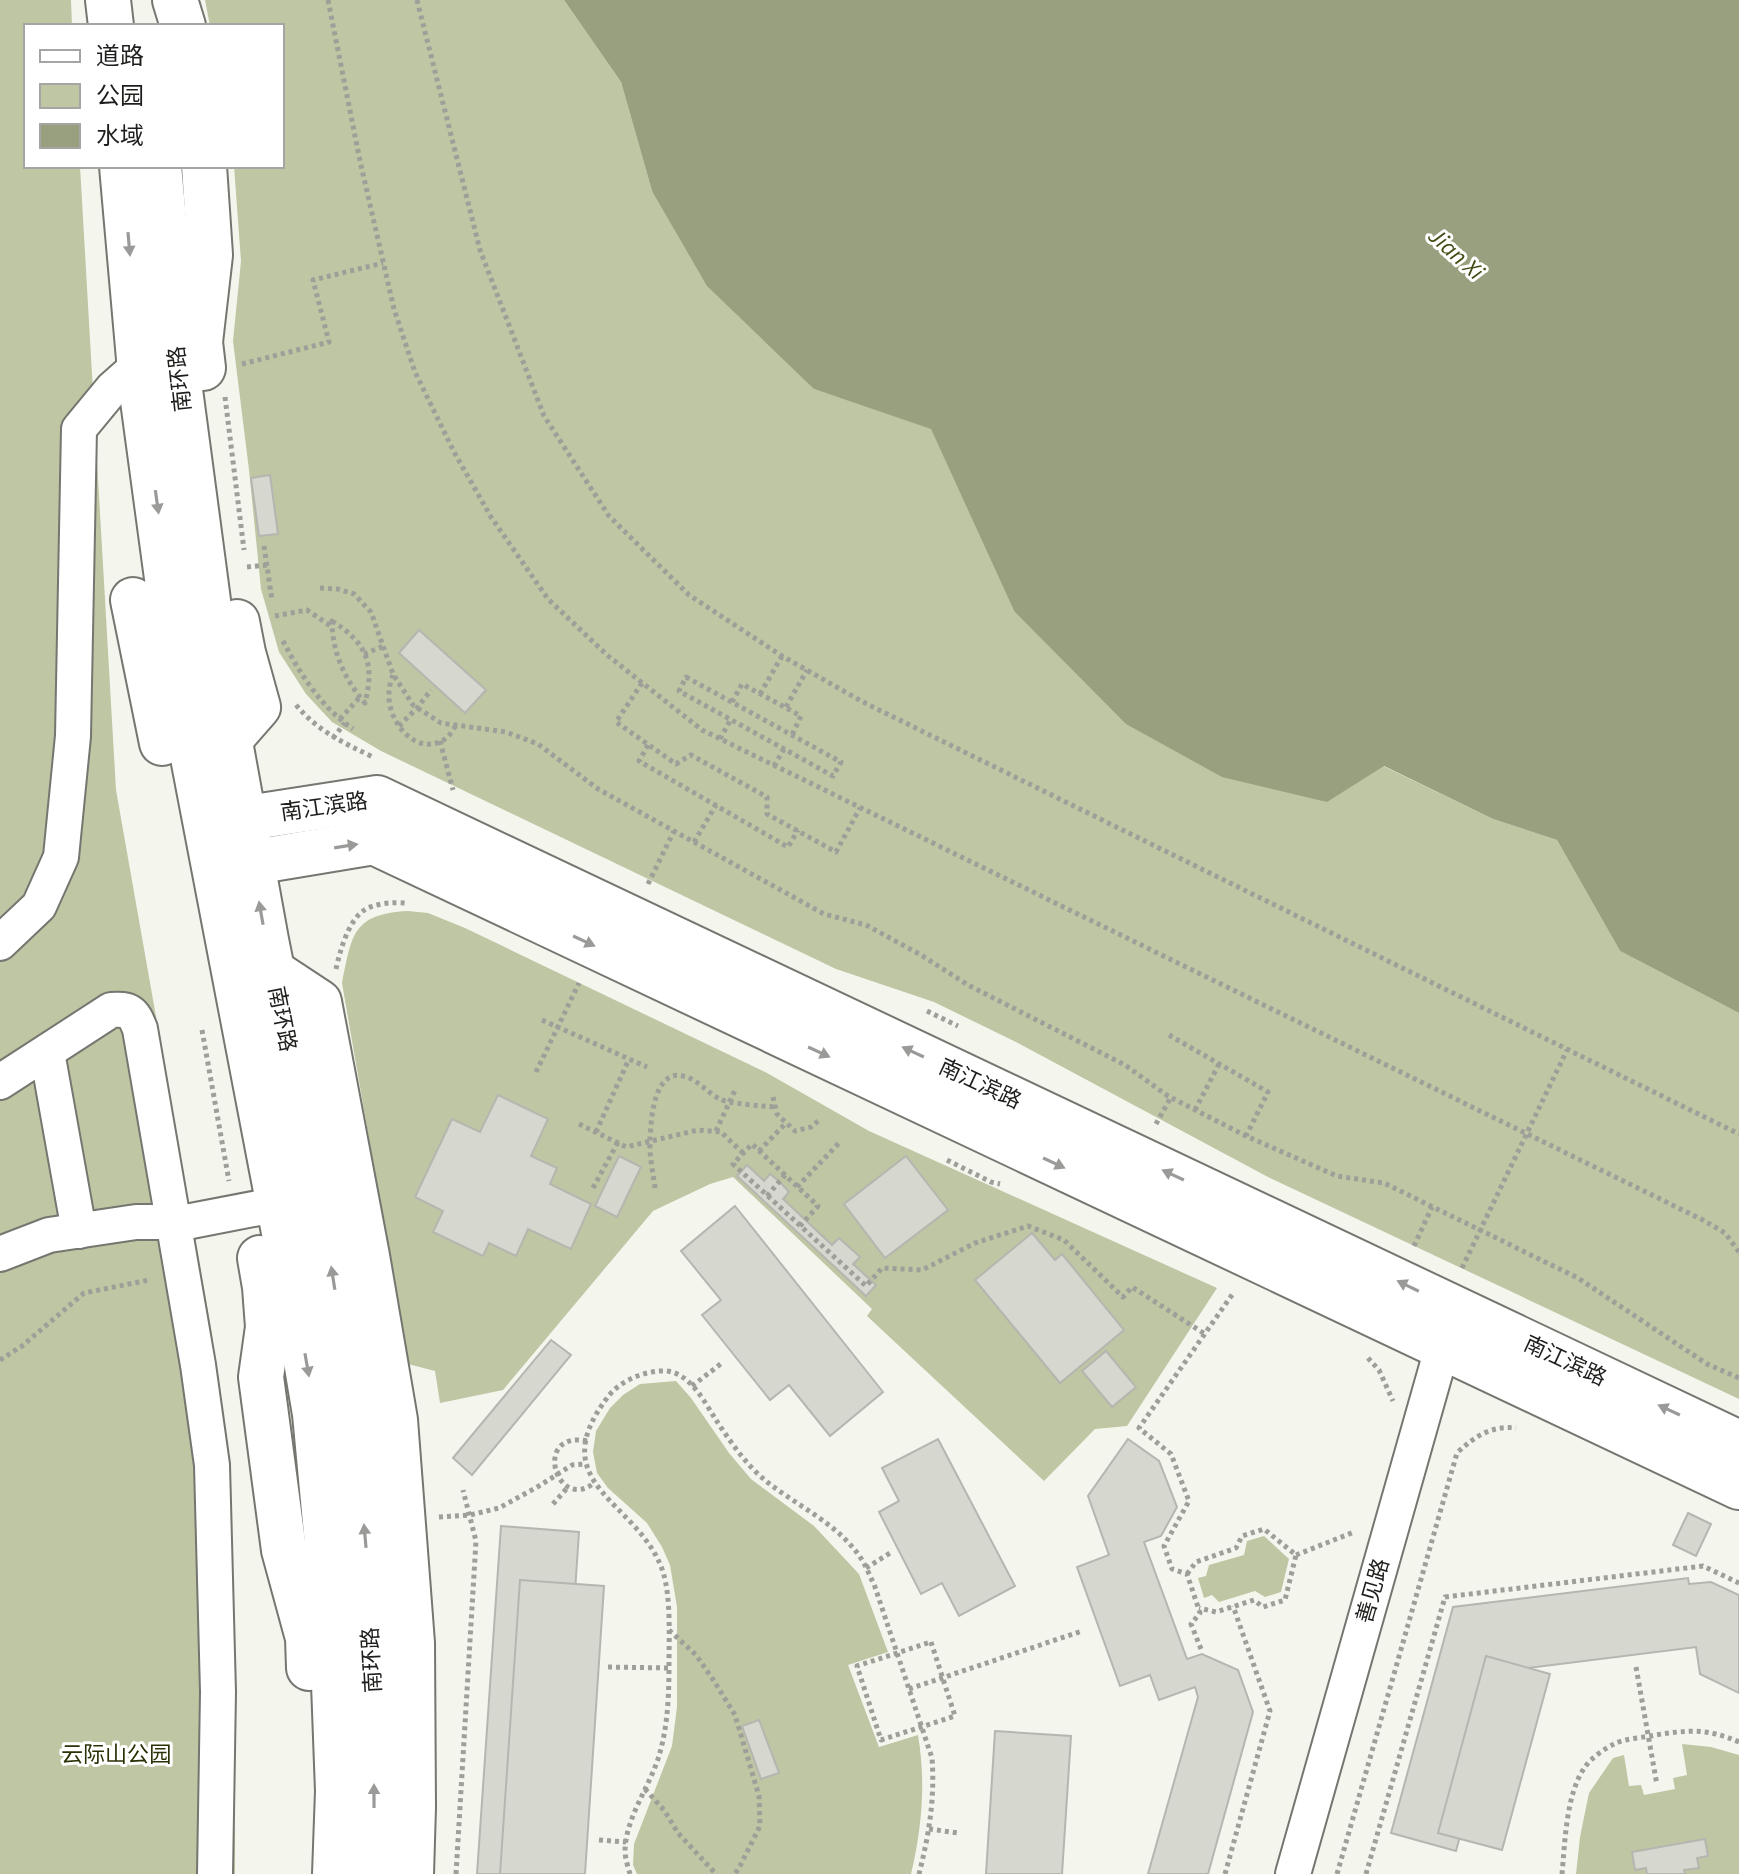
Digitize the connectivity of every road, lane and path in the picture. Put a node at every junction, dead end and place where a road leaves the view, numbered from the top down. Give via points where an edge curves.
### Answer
1 (108, 0) edge
2 (147, 0) edge
3 (175, 0) edge
4 (328, 0) edge
5 (417, 0) edge
6 (111, 24) edge
7 (149, 24) edge
8 (182, 24) edge
9 (122, 168) edge
10 (159, 168) edge
11 (204, 168) edge
12 (383, 263) junction
13 (139, 365) junction
14 (237, 366) dead end
15 (224, 385) dead end
16 (264, 546) dead end
17 (245, 552) dead end
18 (267, 565) junction
19 (247, 567) dead end
20 (320, 588) dead end
21 (133, 600) dead end
22 (275, 616) junction
23 (332, 628) junction
24 (384, 646) junction
25 (364, 654) junction
26 (782, 656) junction
27 (807, 670) junction
28 (393, 674) junction
29 (642, 683) junction
30 (431, 690) dead end
31 (760, 694) junction
32 (288, 695) dead end
33 (360, 697) junction
34 (732, 702) junction
35 (786, 707) junction
36 (417, 708) junction
37 (731, 719) junction
38 (342, 721) junction
39 (457, 724) junction
40 (399, 726) junction
41 (353, 729) dead end
42 (792, 735) junction
43 (333, 738) junction
44 (230, 739) junction
45 (720, 739) junction
46 (440, 741) junction
47 (648, 745) junction
48 (784, 749) junction
49 (374, 758) dead end
50 (774, 766) junction
51 (441, 790) dead end
52 (716, 805) junction
53 (860, 808) junction
54 (225, 822) junction
55 (798, 830) junction
56 (674, 831) junction
57 (694, 842) junction
58 (233, 865) junction
59 (646, 890) dead end
60 (406, 903) dead end
61 (0, 943) edge
62 (272, 971) junction
63 (583, 974) dead end
64 (335, 977) dead end
65 (920, 1009) dead end
66 (199, 1016) dead end
67 (542, 1020) dead end
68 (558, 1027) junction
69 (961, 1027) dead end
70 (1169, 1035) dead end
71 (1567, 1050) junction
72 (47, 1052) junction
73 (629, 1059) junction
74 (1219, 1064) junction
75 (647, 1067) dead end
76 (698, 1071) dead end
77 (536, 1072) dead end
78 (693, 1079) junction
79 (0, 1082) edge
80 (736, 1088) dead end
81 (773, 1097) dead end
82 (1171, 1097) junction
83 (729, 1101) junction
84 (776, 1107) junction
85 (1195, 1110) junction
86 (818, 1121) dead end
87 (786, 1123) junction
88 (579, 1124) dead end
89 (716, 1131) junction
90 (596, 1132) junction
91 (1168, 1132) dead end
92 (1527, 1134) junction
93 (1739, 1134) edge
94 (1246, 1136) junction
95 (650, 1141) junction
96 (618, 1142) junction
97 (839, 1143) dead end
98 (759, 1151) junction
99 (743, 1153) junction
100 (938, 1156) dead end
101 (785, 1175) junction
102 (1004, 1185) dead end
103 (797, 1187) junction
104 (593, 1188) dead end
105 (655, 1188) dead end
106 (767, 1196) junction
107 (1432, 1207) junction
108 (255, 1209) junction
109 (174, 1222) junction
110 (800, 1226) junction
111 (1481, 1230) junction
112 (79, 1231) junction
113 (1739, 1252) edge
114 (1411, 1253) dead end
115 (0, 1254) edge
116 (182, 1273) junction
117 (1240, 1283) dead end
118 (1456, 1319) junction
119 (1205, 1334) junction
120 (1359, 1346) dead end
121 (0, 1360) edge
122 (722, 1363) dead end
123 (1739, 1378) edge
124 (692, 1386) junction
125 (1394, 1404) dead end
126 (1528, 1429) dead end
127 (587, 1441) junction
128 (1739, 1443) edge
129 (585, 1464) junction
130 (557, 1475) junction
131 (594, 1483) junction
132 (568, 1487) junction
133 (1739, 1487) edge
134 (463, 1490) dead end
135 (553, 1504) dead end
136 (470, 1515) junction
137 (431, 1517) dead end
138 (1361, 1530) dead end
139 (890, 1553) dead end
140 (1296, 1555) junction
141 (866, 1568) junction
142 (1187, 1574) junction
143 (1739, 1583) edge
144 (1233, 1606) junction
145 (1199, 1608) junction
146 (669, 1629) junction
147 (1082, 1631) dead end
148 (1201, 1649) dead end
149 (897, 1653) junction
150 (608, 1667) dead end
151 (1636, 1667) dead end
152 (669, 1668) junction
153 (943, 1678) junction
154 (909, 1689) junction
155 (922, 1726) junction
156 (1649, 1737) junction
157 (1739, 1742) edge
158 (1657, 1785) dead end
159 (645, 1789) junction
160 (929, 1829) junction
161 (958, 1833) dead end
162 (599, 1840) dead end
163 (626, 1842) junction
164 (714, 1873) edge
165 (215, 1874) edge
166 (309, 1874) edge
167 (335, 1874) edge
168 (374, 1874) edge
169 (411, 1874) edge
170 (456, 1874) edge
171 (630, 1874) edge
172 (735, 1874) edge
173 (919, 1874) edge
174 (1225, 1874) edge
175 (1293, 1874) edge
176 (1316, 1874) edge
177 (1337, 1874) edge
178 (1366, 1874) edge
179 (1562, 1874) edge

1 - 6 main road
2 - 7 main road
3 - 8 main road
4 - 12 path
5 - 26 path via 480,250 544,416 609,516 689,595
9 -> 13 main road, 南环路
10 - 44 main road, 南环路 via 180,390
11 - 44 main road via 210,255 200,342 230,588 258,707
12 - 14 path via 313,280 329,342
12 - 29 path via 415,372 491,517 548,599
13 -> 54 main road, 南环路 via 187,726
13 - 61 street via 79,429 73,736 61,857 39,906
15 - 17 path
16 - 18 path
18 - 19 path
18 - 22 path
20 - 24 path via 354,594 371,612
21 - 108 main road
22 - 23 path via 307,610
22 - 38 path via 297,668
23 - 25 path via 332,621 349,631
23 - 33 path via 340,662
24 - 25 path
24 - 28 path
25 - 33 path via 371,681 365,703
26 - 27 path
26 - 31 path
27 - 35 path
27 - 71 path
28 - 36 path
28 - 40 path via 388,694
29 - 45 path
29 - 47 path via 616,722
30 - 36 path
31 - 34 path via 742,684
31 - 35 path
32 - 43 path
33 - 38 path
34 - 37 path via 686,677 679,691
34 - 42 path
35 - 42 path via 801,716
36 - 39 path via 441,723
36 - 40 path
37 - 45 path
37 - 48 path
38 - 41 path
38 - 43 path
39 - 46 path
39 - 56 path via 538,744 598,789
40 - 46 path via 417,743
42 - 48 path via 841,762 833,776
43 - 49 path
44 - 54 main road, 南环路
45 - 50 path
46 - 51 path via 454,797
47 - 52 path via 639,761
47 - 55 path via 676,764 691,755 767,797 767,814
48 - 50 path
50 - 53 path
52 - 55 path via 788,847
52 - 57 path
53 - 55 path via 836,852
53 - 92 path
54 - 58 main road, 南环路
118 -> 54 main road, 南江滨路 via 377,798
56 - 57 path
56 - 59 path
57 - 82 path via 824,914 866,925 968,985 1125,1065
62 -> 58 main road, 南环路
58 - 108 main road, 南环路
58 -> 118 main road, 南江滨路 via 374,842
60 - 64 path via 363,910 348,930
168 -> 62 main road, 南环路 via 375,1727 364,1523 327,1245
62 - 169 main road via 319,1002 395,1420 412,1643
63 - 68 path
65 - 69 path
66 - 108 path
67 - 68 path
68 - 73 path
68 - 77 path
70 - 74 path
71 - 92 path
71 - 93 path
72 - 79 street
72 - 109 street via 111,1010 126,1009 135,1016
72 - 112 street
73 - 75 path
73 - 90 path
74 - 85 path
74 - 94 path via 1268,1092
76 - 78 path
78 - 83 path
78 - 95 path via 679,1074 657,1091
80 - 83 path
81 - 84 path
82 - 85 path
82 - 91 path via 1155,1125
83 - 84 path
83 - 89 path
84 - 87 path
85 - 94 path
86 - 87 path via 795,1131
87 - 98 path
88 - 90 path
89 - 95 path
89 - 99 path
90 - 96 path
92 - 111 path
92 - 113 path via 1703,1220 1725,1233
94 - 107 path via 1337,1176 1384,1183
95 - 96 path via 626,1147
95 - 105 path
96 - 104 path
97 - 103 path
98 - 99 path via 752,1144
98 - 101 path
99 - 106 path via 733,1164
100 - 102 path
101 - 103 path
101 - 106 path
103 - 110 path via 818,1206
106 - 110 path
107 - 111 path
107 - 114 path
108 - 109 street
108 - 166 main road via 268,1327 261,1377 284,1550 308,1638
108 -> 167 main road, 南环路 via 315,1414 330,1576 338,1791
109 - 112 street
109 - 116 street
110 - 119 path via 866,1286 882,1268 922,1270 975,1243 1028,1226 1064,1240 1123,1297 1132,1287
111 - 118 path
111 - 123 path via 1578,1278 1707,1364
112 - 115 street via 49,1235
116 - 121 path via 84,1293
116 - 165 street via 212,1465 218,1692
117 - 119 path
128 -> 118 main road, 南江滨路
118 - 133 main road, 南江滨路
118 - 175 street, 善见路
118 - 176 street, 善见路
119 - 142 path via 1139,1428 1171,1454 1189,1501 1164,1546 1172,1569
120 - 125 path via 1379,1370
122 - 124 path
124 - 127 path via 670,1371 630,1378 594,1416
124 - 141 path via 764,1479 834,1529
126 - 177 path via 1505,1426 1475,1436 1457,1453
127 - 129 path
127 - 130 path via 568,1441 559,1449 554,1459
129 - 130 path
129 - 131 path
130 - 132 path
130 - 136 path via 499,1508
131 - 132 path
131 - 146 path via 651,1547 664,1573
132 - 135 path
134 - 136 path
136 - 137 path
136 - 170 path via 476,1541
138 - 140 path
139 - 141 path
140 - 142 path via 1264,1529 1242,1536 1236,1548 1196,1562
140 - 144 path via 1285,1600 1263,1607 1254,1600
141 - 149 path
142 - 145 path
143 - 178 path via 1703,1566 1445,1597
144 - 145 path via 1216,1612
144 - 174 path via 1270,1711
145 - 148 path via 1191,1624
146 - 152 path
146 - 172 path via 696,1655 735,1715 759,1796 760,1826
147 - 153 path
149 - 153 path via 931,1642
149 - 154 path
149 - 155 path via 857,1666 881,1740
150 - 152 path
151 - 156 path
152 - 159 path via 666,1724
153 - 154 path
153 - 155 path via 955,1716
154 - 155 path
155 - 160 path via 934,1785
156 - 157 path via 1688,1730
156 - 158 path
156 - 179 path via 1616,1742 1581,1774
159 - 163 path
159 - 164 path
160 - 161 path
160 - 173 path
162 - 163 path
163 - 171 path

